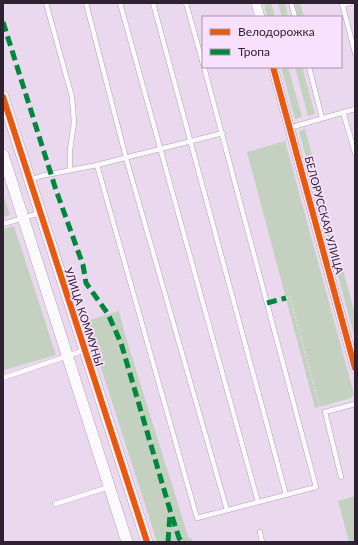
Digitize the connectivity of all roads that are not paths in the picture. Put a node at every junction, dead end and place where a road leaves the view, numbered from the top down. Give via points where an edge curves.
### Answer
1 (46, 3) edge
2 (86, 3) edge
3 (120, 3) edge
4 (153, 3) edge
5 (186, 3) edge
6 (256, 3) edge
7 (291, 3) edge
8 (350, 3) edge
9 (342, 4) edge
10 (260, 16) edge
11 (295, 16) edge
12 (355, 53) edge
13 (202, 60) edge
14 (204, 68) edge
15 (273, 68) edge
16 (309, 68) edge
17 (3, 97) edge
18 (355, 109) edge
19 (343, 112) junction
20 (322, 118) junction
21 (290, 128) junction
22 (222, 133) junction
23 (192, 141) junction
24 (160, 149) junction
25 (355, 153) edge
26 (3, 156) edge
27 (126, 158) junction
28 (97, 165) junction
29 (70, 170) junction
30 (30, 180) junction
31 (40, 213) junction
32 (23, 218) junction
33 (3, 224) edge
34 (84, 350) junction
35 (67, 356) junction
36 (355, 368) edge
37 (3, 378) edge
38 (355, 404) edge
39 (341, 477) dead end
40 (109, 487) junction
41 (286, 495) junction
42 (258, 502) junction
43 (55, 504) dead end
44 (227, 510) junction
45 (260, 532) dead end
46 (127, 542) edge
47 (147, 542) edge
48 (262, 542) edge

1 - 29 lane via 72,97 74,122
2 - 27 lane
3 - 24 lane
4 - 23 lane
5 - 13 lane
6 - 10 street
7 - 11 lane
8 - 9 lane
9 - 12 lane
14 - 22 lane
15 - 21 street, БЕЛОРУССКАЯ УЛИЦА
16 - 20 lane
17 - 30 street, УЛИЦА КОММУНЫ
18 - 19 lane
19 - 20 lane
19 - 25 lane
20 - 21 lane
21 - 36 street, БЕЛОРУССКАЯ УЛИЦА
22 - 23 lane
22 - 41 lane via 316,487
23 - 24 lane
23 - 41 lane
24 - 27 lane
24 - 42 lane
26 - 32 street
27 - 28 lane
27 - 44 lane
28 - 29 lane
28 - 44 lane via 197,518
29 - 30 lane
30 - 31 street, УЛИЦА КОММУНЫ
31 - 32 lane
31 - 34 street, УЛИЦА КОММУНЫ
32 - 33 lane
32 - 35 street
34 - 35 lane
34 - 47 street, УЛИЦА КОММУНЫ
35 - 37 lane
35 - 40 street
38 - 39 lane via 324,412
40 - 43 lane
40 - 46 street
41 - 42 lane
42 - 44 lane
45 - 48 lane

